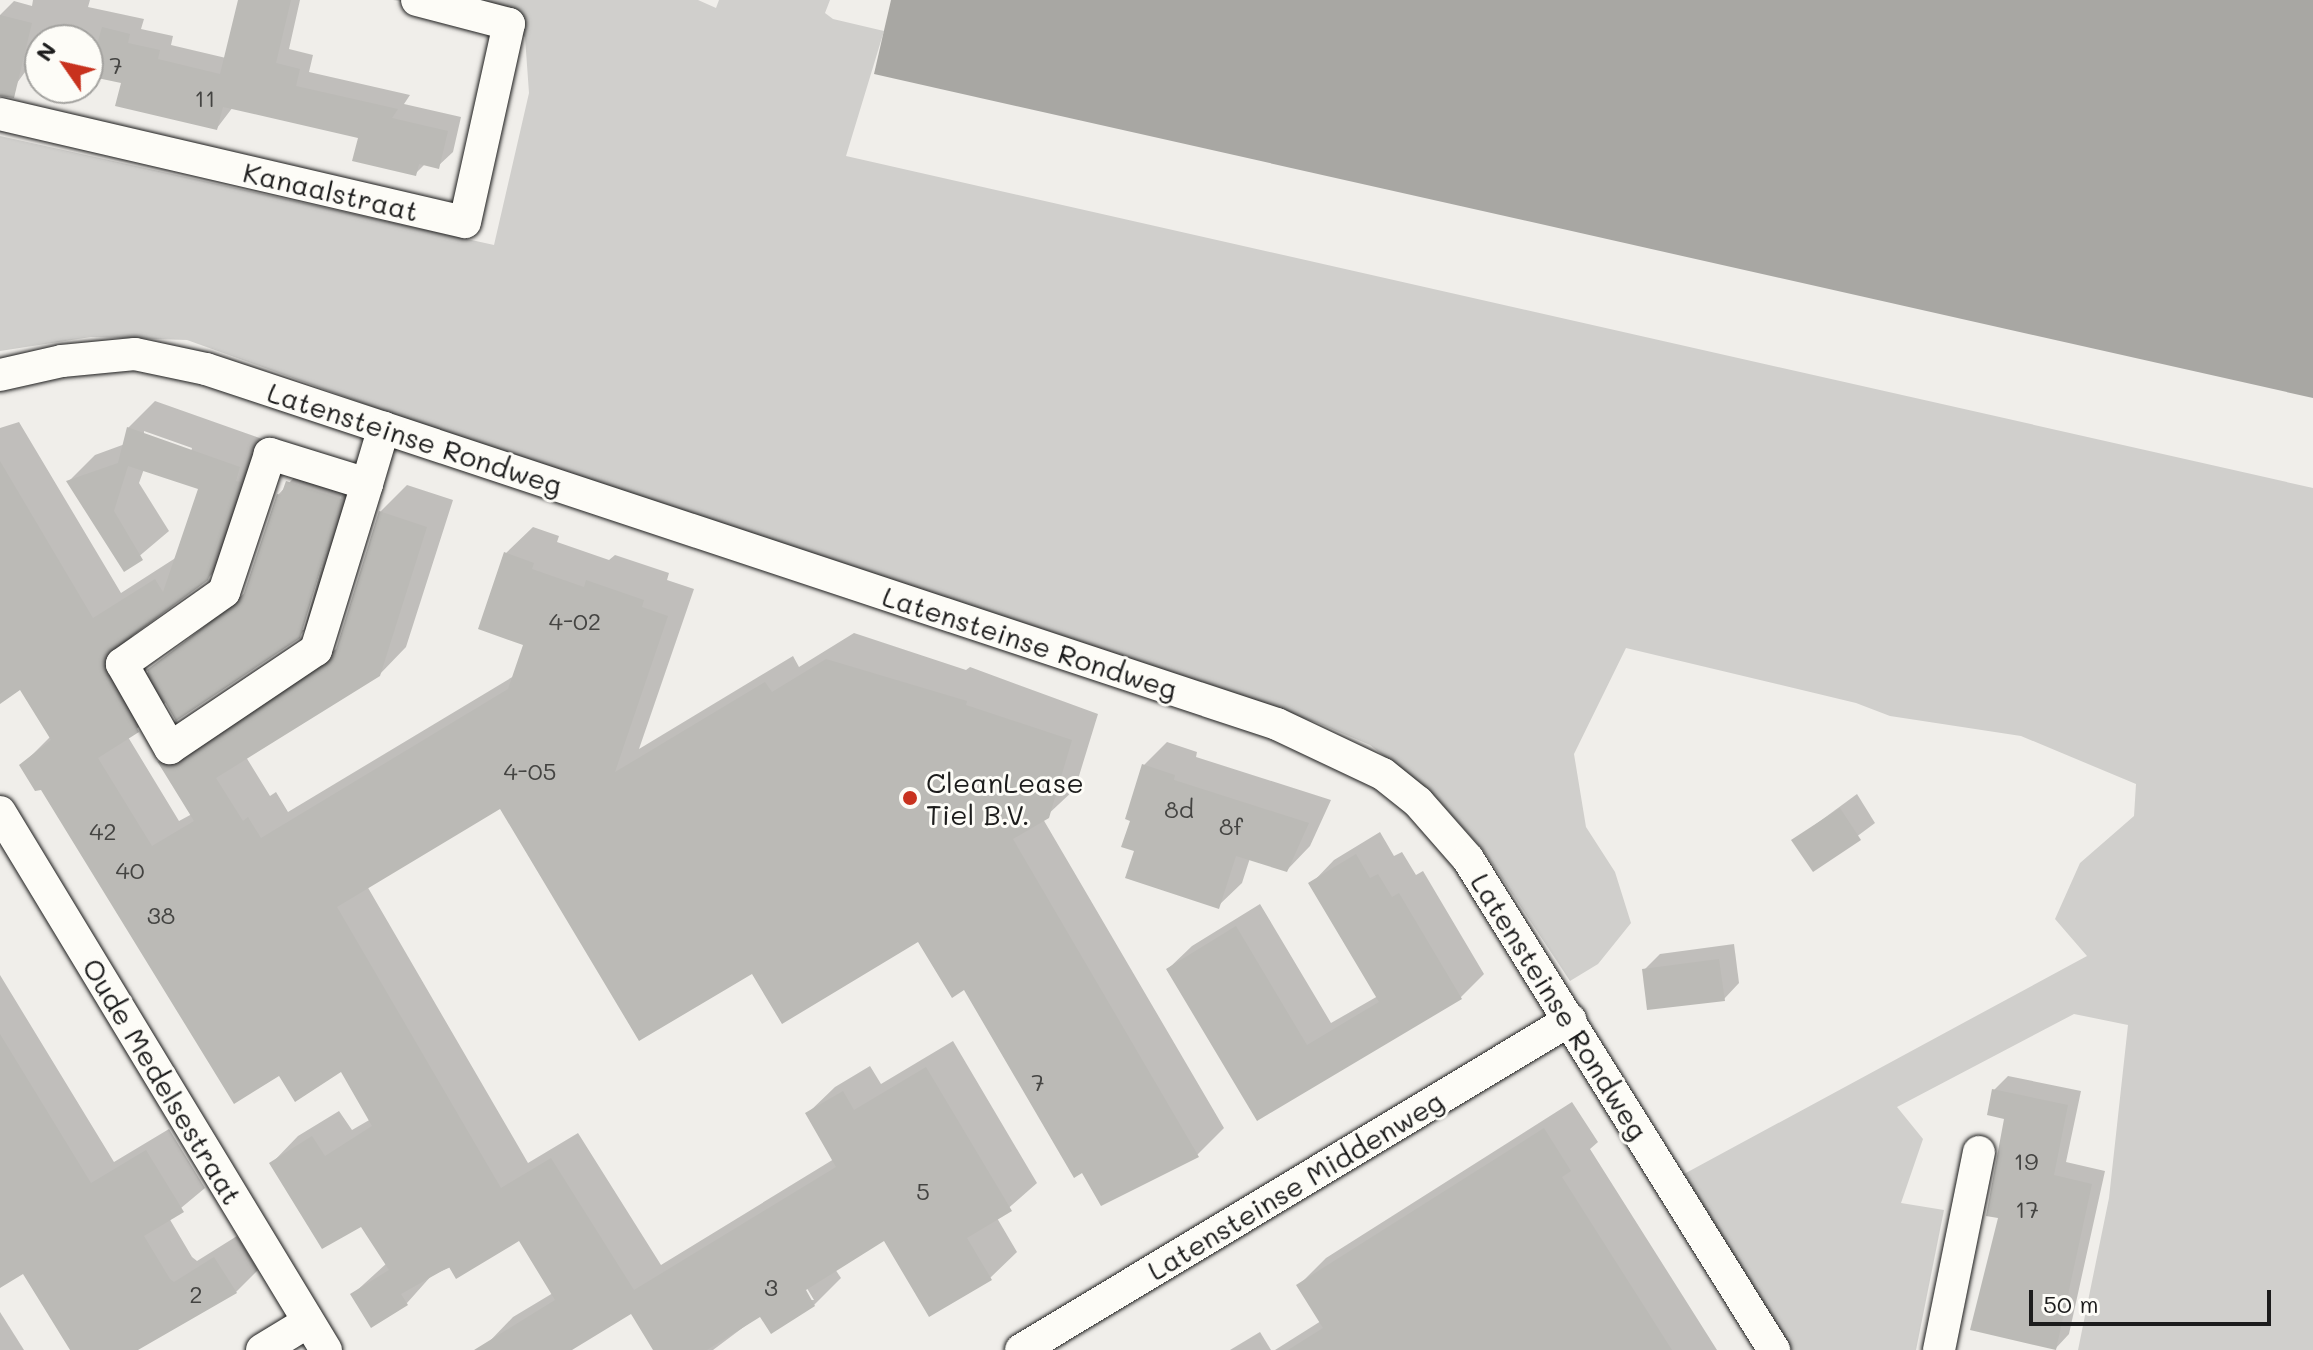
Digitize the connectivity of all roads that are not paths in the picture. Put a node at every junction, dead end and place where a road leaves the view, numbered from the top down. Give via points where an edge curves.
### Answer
1 (417, 0) edge
2 (0, 114) edge
3 (0, 375) edge
4 (384, 427) junction
5 (367, 484) junction
6 (0, 812) edge
7 (1570, 1020) junction
8 (1979, 1152) dead end
9 (308, 1322) junction
10 (262, 1350) edge
11 (326, 1350) edge
12 (1021, 1350) edge
13 (1774, 1350) edge
14 (1939, 1350) edge

1 - 2 street, Kanaalstraat via 509,24 465,222
3 - 4 street, Latensteinse Rondweg via 62,361 135,354 206,369
4 - 5 street
4 - 7 street, Latensteinse Rondweg via 1277,724 1354,759 1394,783 1444,828
5 - 5 street via 316,650 170,748 122,664 224,592 270,454
6 - 9 street, Oude Medelsestraat
7 - 12 street, Latensteinse Middenweg
7 - 13 street, Latensteinse Rondweg
8 - 14 street
9 - 10 street
9 - 11 street, Oude Medelsestraat

